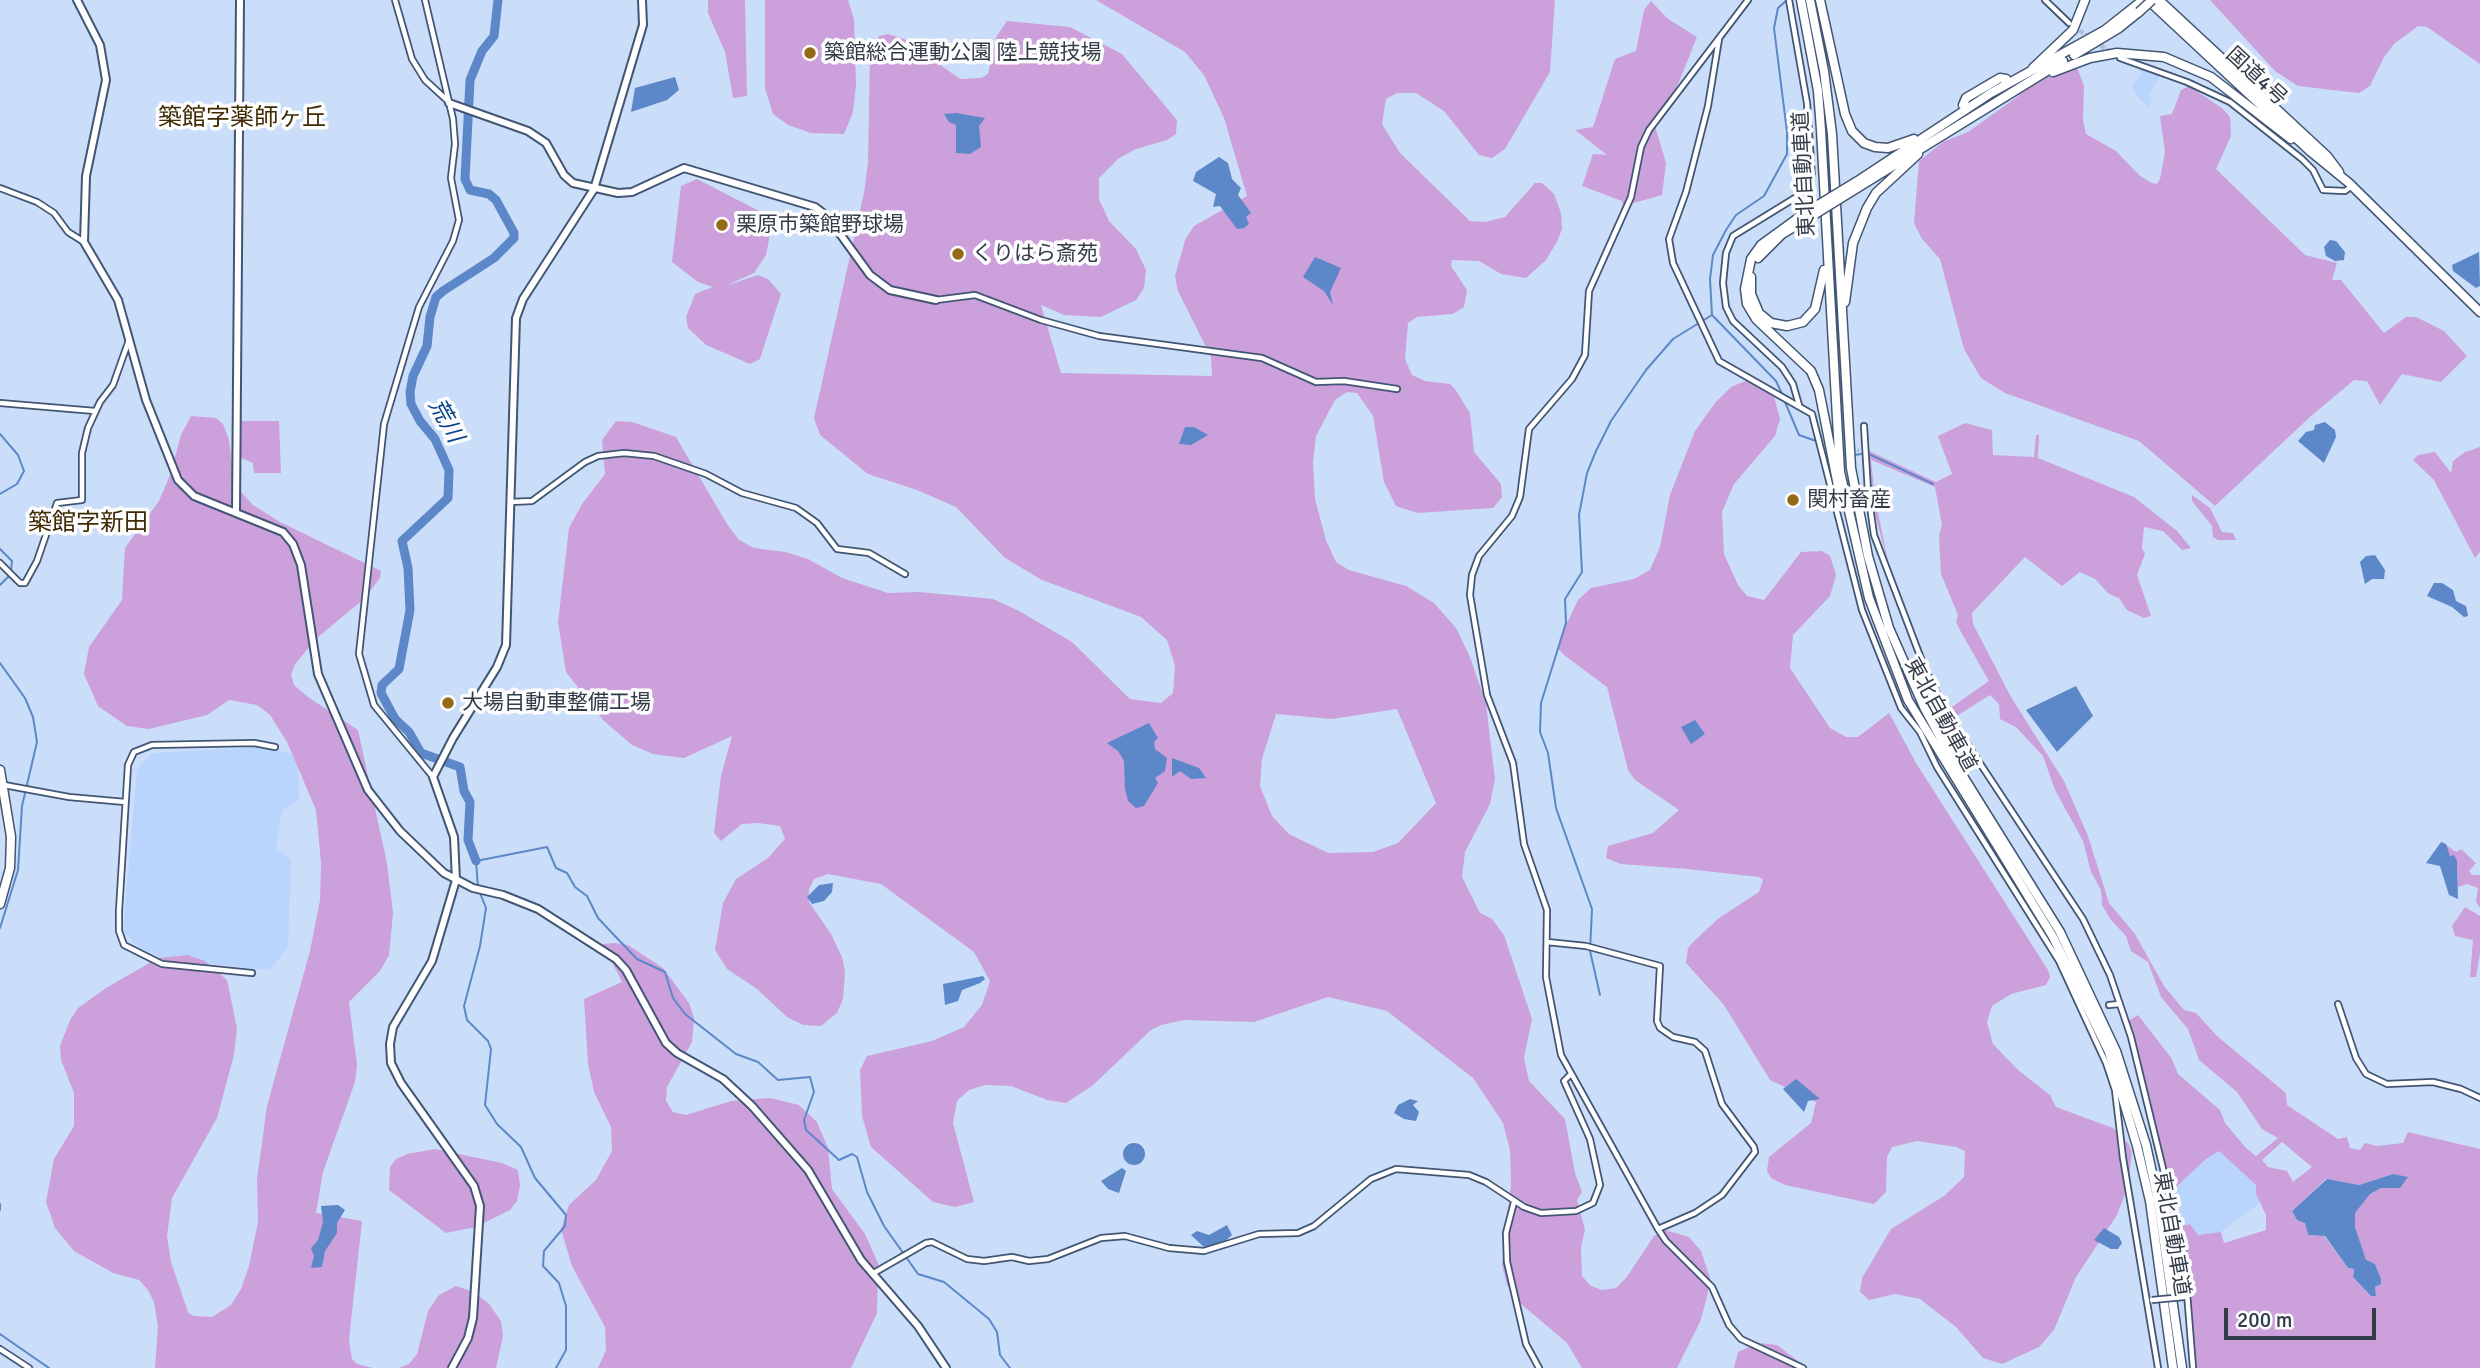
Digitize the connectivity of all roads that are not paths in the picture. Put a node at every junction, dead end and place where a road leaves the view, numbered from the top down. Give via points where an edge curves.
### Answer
1 (77, 0) edge
2 (240, 0) edge
3 (394, 0) edge
4 (425, 0) edge
5 (642, 0) edge
6 (1748, 0) edge
7 (1801, 0) edge
8 (1810, 0) edge
9 (1820, 0) edge
10 (2045, 0) edge
11 (2085, 0) edge
12 (2143, 0) edge
13 (2150, 0) edge
14 (2159, 0) edge
15 (1790, 2) edge
16 (2136, 10) junction
17 (2069, 23) tunnel mouth
18 (1719, 39) junction
19 (2120, 58) tunnel mouth
20 (2027, 77) junction
21 (2010, 79) junction
22 (449, 103) junction
23 (1957, 115) junction
24 (1939, 132) junction
25 (2311, 152) junction
26 (2342, 177) junction
27 (2352, 187) junction
28 (0, 188) edge
29 (594, 188) junction
30 (1806, 216) junction
31 (84, 242) junction
32 (1827, 247) junction
33 (936, 300) joint
34 (2480, 312) edge
35 (130, 335) junction
36 (1843, 362) junction
37 (1397, 389) dead end
38 (0, 402) edge
39 (1800, 406) junction
40 (95, 411) junction
41 (1864, 426) dead end
42 (509, 502) junction
43 (236, 512) junction
44 (1858, 557) junction
45 (0, 563) edge
46 (905, 574) dead end
47 (1948, 715) junction
48 (1940, 719) dead end
49 (275, 747) dead end
50 (0, 770) edge
51 (433, 777) junction
52 (4, 785) junction
53 (125, 802) junction
54 (456, 880) junction
55 (0, 904) edge
56 (1547, 942) junction
57 (251, 973) dead end
58 (2119, 1004) junction
59 (2337, 1004) dead end
60 (2109, 1005) dead end
61 (1571, 1074) junction
62 (2480, 1098) edge
63 (1514, 1202) junction
64 (1658, 1229) junction
65 (872, 1274) junction
66 (2186, 1297) junction
67 (2150, 1302) junction
68 (0, 1349) edge
69 (29, 1368) edge
70 (453, 1368) edge
71 (946, 1368) edge
72 (1539, 1368) edge
73 (1803, 1368) edge
74 (2158, 1368) edge
75 (2173, 1368) edge
76 (2182, 1368) edge
77 (2193, 1368) edge

1 - 31 street via 100,45 106,80 86,176
2 - 43 street
3 - 22 street via 412,59 425,80
4 - 22 street
5 - 29 street via 643,25
6 - 18 street
7 - 32 highway, 東北自動車道 via 1818,91
8 - 36 highway, 東北自動車道 via 1832,134
9 - 24 highway via 1852,131 1864,143 1888,148
10 - 17 street
11 - 20 highway via 2073,30
12 - 16 highway
13 - 16 highway, bridge
13 - 25 highway, 国道4号
14 - 26 highway, 国道4号 via 2327,156
15 - 39 street via 1807,103 1812,178 1803,193 1733,236 1723,283 1732,321 1782,368
16 - 20 highway via 2108,35
18 - 39 street via 1708,106 1669,239 1673,262 1719,361
18 - 56 street via 1641,147 1631,197 1589,291 1585,355 1572,379 1529,429 1520,497 1512,516 1479,556 1472,575 1470,595 1486,695 1513,763 1524,844 1547,910
19 - 27 street via 2230,102 2302,159 2323,190
20 - 21 highway
20 - 24 highway via 1976,114
20 - 25 highway via 2100,56 2164,57 2211,77
21 - 23 highway
21 - 23 highway via 1963,105
22 - 29 street via 527,131 545,143 573,183
22 - 51 street via 455,132 451,178 459,220 419,307 384,424 359,643 374,705
23 - 24 highway
24 - 30 highway, bridge
24 - 36 highway via 1877,193 1858,226 1847,279
25 - 26 highway, 国道4号
26 - 27 highway, 国道4号
27 - 34 highway, 国道4号
28 - 31 street via 37,202
29 - 33 street via 632,192 684,168 804,204 827,216 870,275 913,297
29 - 42 street via 523,299 516,318
30 - 32 highway via 1769,244 1754,265 1751,294 1765,319 1787,326 1810,316 1820,295
30 - 44 highway via 1761,244 1751,259 1747,304 1756,319 1811,371
31 - 35 street via 118,300
32 - 44 highway, 東北自動車道 via 1836,438
33 - 37 street via 975,295 1099,336 1262,358 1316,382
35 - 40 street via 113,385
35 - 43 street via 146,400 178,480 194,496
36 - 76 highway, 東北自動車道 via 1857,506 1889,628 1929,717 2060,932 2116,1051 2158,1200
38 - 40 street
39 - 67 street via 1812,414 1822,437 1862,610 1901,708 2059,961 2115,1090
40 - 45 street via 82,453 82,500 57,503 28,579 20,583
41 - 47 street via 1862,451 1874,535 1908,628
42 - 46 street via 532,501 598,456 653,456 706,474 742,493 796,508 817,523 837,549 869,553
42 - 51 street via 506,646
43 - 54 street via 283,532 293,544 301,565 318,674 368,790 400,831
44 - 75 highway, 東北自動車道 via 1879,632 1908,700 2053,937 2109,1052 2150,1201
47 - 48 street
47 - 58 street via 2083,919 2105,960
49 - 53 street via 198,742 142,747 128,765
50 - 52 highway
51 - 54 street via 454,837
52 - 53 street
52 - 55 highway via 11,850
53 - 57 street via 119,930 124,945 162,964
54 - 65 street via 538,909 616,959 666,1043 723,1079 808,1170
54 - 70 street via 432,961 393,1027 390,1044 391,1063 401,1083 474,1186 480,1206 473,1318
56 - 61 street via 1551,1016 1557,1045
56 - 64 street via 1586,946 1660,966 1660,1028 1705,1051 1722,1104 1755,1150 1722,1195
58 - 60 street
58 - 66 street via 2178,1226
59 - 62 street via 2366,1074 2387,1084 2433,1082
61 - 63 street via 1564,1081 1590,1139 1600,1192 1590,1206 1565,1214 1541,1213
61 - 64 street
63 - 65 street via 1477,1177 1396,1169 1362,1185 1309,1229 1297,1233 1259,1234 1205,1251 1177,1250 1125,1236 1091,1240 1037,1261 967,1259 932,1242
63 - 72 street via 1506,1233 1507,1262 1526,1344
64 - 73 street via 1712,1287 1729,1325 1741,1339
65 - 71 street via 918,1326
66 - 67 street, bridge
66 - 77 street
67 - 74 street
68 - 69 street

